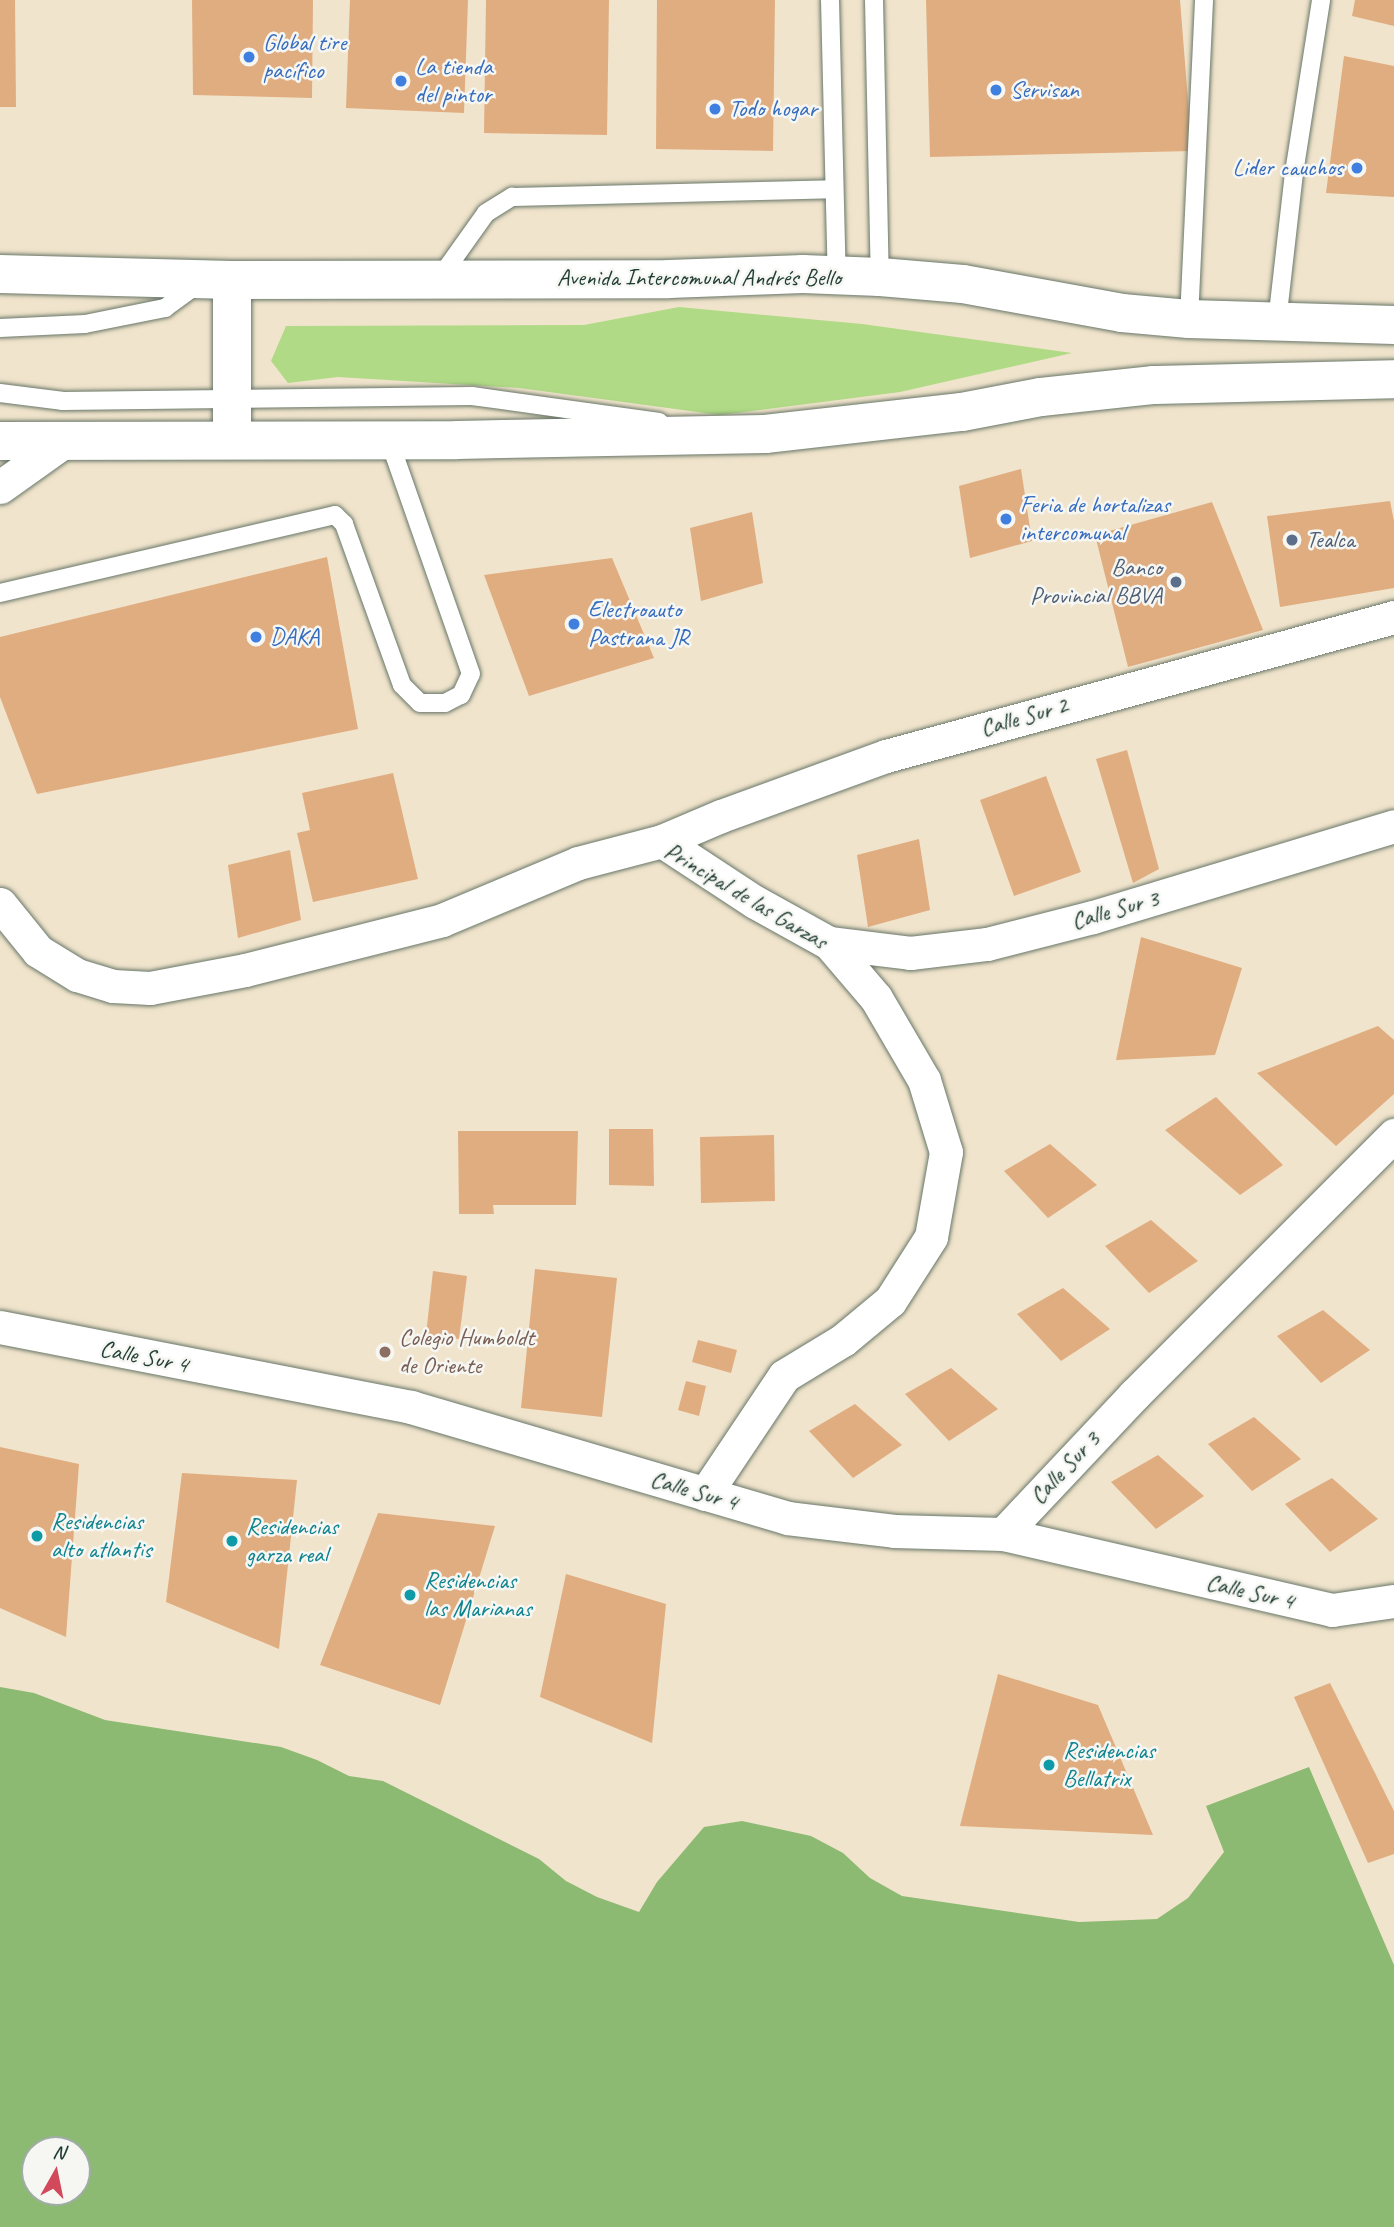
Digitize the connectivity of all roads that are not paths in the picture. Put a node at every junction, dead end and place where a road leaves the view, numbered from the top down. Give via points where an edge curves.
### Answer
1 (830, 0) edge
2 (874, 0) edge
3 (1204, 0) edge
4 (1321, 0) edge
5 (834, 188) junction
6 (0, 274) edge
7 (837, 277) junction
8 (880, 277) junction
9 (439, 279) junction
10 (218, 280) junction
11 (1189, 319) junction
12 (1277, 322) junction
13 (1394, 325) edge
14 (0, 328) edge
15 (1394, 379) edge
16 (0, 393) edge
17 (232, 399) junction
18 (734, 435) junction
19 (232, 439) junction
20 (389, 440) junction
21 (0, 442) edge
22 (63, 442) junction
23 (0, 487) edge
24 (0, 593) edge
25 (1394, 617) edge
26 (1394, 826) edge
27 (662, 841) junction
28 (0, 904) edge
29 (830, 943) junction
30 (1394, 1135) edge
31 (0, 1327) edge
32 (705, 1494) junction
33 (1003, 1534) junction
34 (1394, 1601) edge

1 - 5 lane
2 - 8 lane
3 - 11 lane
4 - 12 lane
5 - 7 lane
5 - 9 lane via 512,197 486,213
6 - 10 main road, Avenida Intercomunal Andrés Bello
7 - 8 main road, Avenida Intercomunal Andrés Bello
7 - 9 main road, Avenida Intercomunal Andrés Bello
8 - 11 main road, Avenida Intercomunal Andrés Bello
9 - 10 main road, Avenida Intercomunal Andrés Bello
10 - 14 lane via 164,308 85,324
10 - 17 main road
11 - 12 main road, Avenida Intercomunal Andrés Bello
12 - 13 main road, Avenida Intercomunal Andrés Bello
15 - 18 main road via 1154,385 1041,397 962,412
16 - 17 lane via 63,401
17 - 18 lane via 472,396
17 - 19 main road
18 - 20 main road
19 - 20 main road
19 - 22 main road
20 - 24 lane via 471,674 461,695 445,703 420,704 402,685 344,524 335,515
21 - 22 main road
22 - 23 street
25 - 27 street, Calle Sur 2 via 886,756
26 - 29 street, Calle Sur 3 via 1093,917 987,944 910,953
27 - 28 street, Principal de las Garzas via 578,863 442,920 245,970 150,988 113,986 77,975 38,951
27 - 29 street, Principal de las Garzas via 755,902
29 - 32 street, Principal de las Garzas via 876,998 924,1080 946,1152 931,1237 890,1301 843,1340 784,1376
30 - 33 street, Calle Sur 3 via 1133,1395
31 - 32 street, Calle Sur 4 via 411,1407
32 - 33 street, Calle Sur 4 via 787,1518 894,1531
33 - 34 street, Calle Sur 4 via 1332,1610

